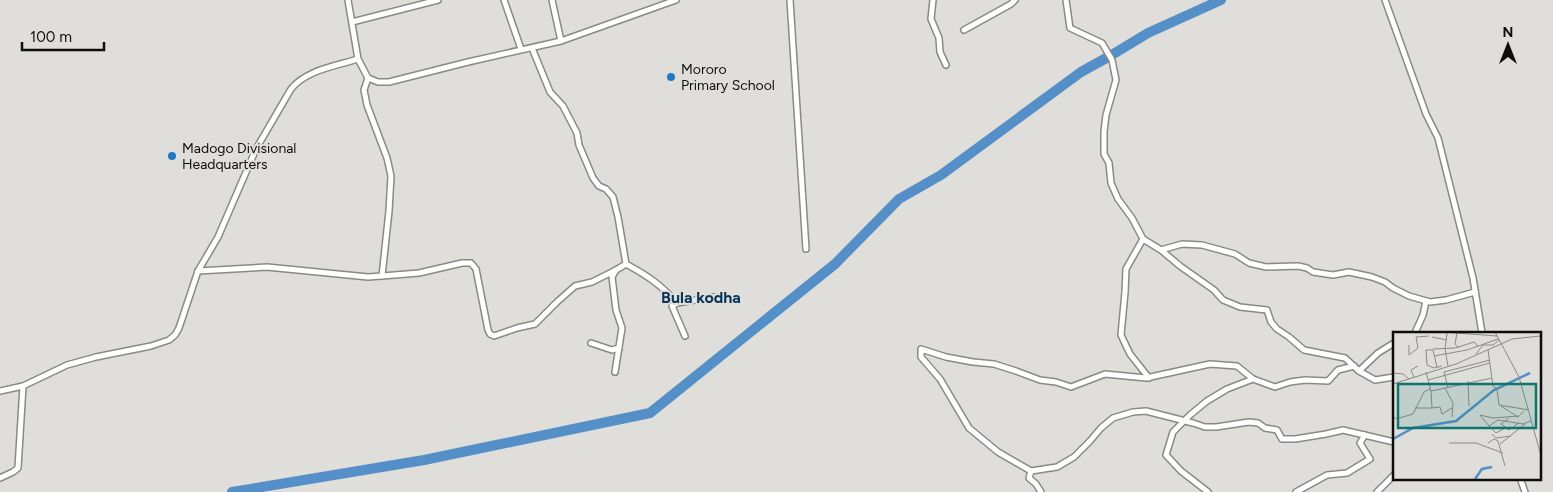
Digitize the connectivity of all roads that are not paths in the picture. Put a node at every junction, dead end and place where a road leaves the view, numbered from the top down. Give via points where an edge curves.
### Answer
1 (348, 0) edge
2 (438, 0) edge
3 (504, 0) edge
4 (552, 0) edge
5 (676, 0) edge
6 (790, 0) edge
7 (934, 0) edge
8 (1015, 0) edge
9 (1066, 0) edge
10 (1385, 0) edge
11 (352, 22) junction
12 (964, 30) dead end
13 (561, 41) junction
14 (532, 48) junction
15 (521, 49) junction
16 (358, 59) junction
17 (946, 65) dead end
18 (368, 78) junction
19 (1143, 239) junction
20 (806, 249) dead end
21 (1161, 250) junction
22 (626, 264) junction
23 (616, 270) junction
24 (198, 271) junction
25 (382, 276) junction
26 (1475, 292) junction
27 (713, 297) dead end
28 (1426, 301) junction
29 (677, 303) junction
30 (1415, 332) edge
31 (1482, 332) edge
32 (684, 336) dead end
33 (591, 343) dead end
34 (1393, 344) edge
35 (619, 348) junction
36 (1354, 366) junction
37 (1359, 371) junction
38 (615, 372) dead end
39 (1393, 377) edge
40 (1149, 378) junction
41 (1253, 379) junction
42 (23, 386) junction
43 (0, 392) edge
44 (1185, 421) junction
45 (1365, 435) junction
46 (1393, 442) edge
47 (1030, 471) junction
48 (1393, 476) edge
49 (0, 478) edge
50 (1521, 480) edge
51 (1041, 492) edge
52 (1208, 492) edge
53 (1296, 492) edge
54 (1377, 492) edge
55 (1525, 492) edge

1 - 11 street
2 - 11 street
3 - 15 street
4 - 13 street
5 - 13 street
6 - 20 street
7 - 17 street via 931,19
8 - 12 street
9 - 19 street via 1070,28 1102,43 1112,60 1116,80 1106,115 1104,154 1118,199
10 - 26 street via 1426,114 1438,138
11 - 16 street
13 - 14 street
14 - 15 street
14 - 22 street via 550,92 563,106 577,133 593,178 613,197
15 - 18 street via 389,82
16 - 18 street
16 - 24 street via 305,77 291,89 256,149 218,238
18 - 25 street via 365,98 391,176
19 - 21 street
19 - 40 street via 1126,268 1121,335 1130,354
21 - 28 street via 1182,244 1202,245 1266,267 1298,266 1333,275 1349,272 1372,277
21 - 36 street via 1224,300 1240,307 1267,310 1277,329 1304,350 1345,358
22 - 23 street
22 - 29 street via 648,276
23 - 25 street via 575,286 535,324 494,336 488,330 476,269 471,263 410,275
23 - 35 street via 612,284 622,328
24 - 25 street via 267,266
24 - 42 street via 179,328 169,340 67,365
26 - 28 street via 1446,300
26 - 31 street
27 - 29 street
28 - 30 street
29 - 32 street via 672,306
33 - 35 street via 612,350
34 - 37 street
35 - 38 street
36 - 37 street
36 - 41 street via 1338,370 1328,381 1305,380 1275,386
37 - 39 street via 1375,380
40 - 41 street via 1210,364 1237,366
40 - 47 street via 1105,374 1071,387 994,364 946,357 921,349 921,357 940,379 969,428 998,452
41 - 44 street via 1207,401
42 - 43 street
42 - 49 street via 18,468
44 - 45 street via 1205,427 1258,423 1277,430 1282,438 1303,438 1342,430
44 - 47 street via 1146,411 1114,418 1074,457 1057,467
44 - 52 street via 1173,432 1166,455
45 - 46 street
45 - 53 street via 1360,443 1370,459 1346,473 1327,476
47 - 51 street via 1029,478
48 - 54 street
50 - 55 street

